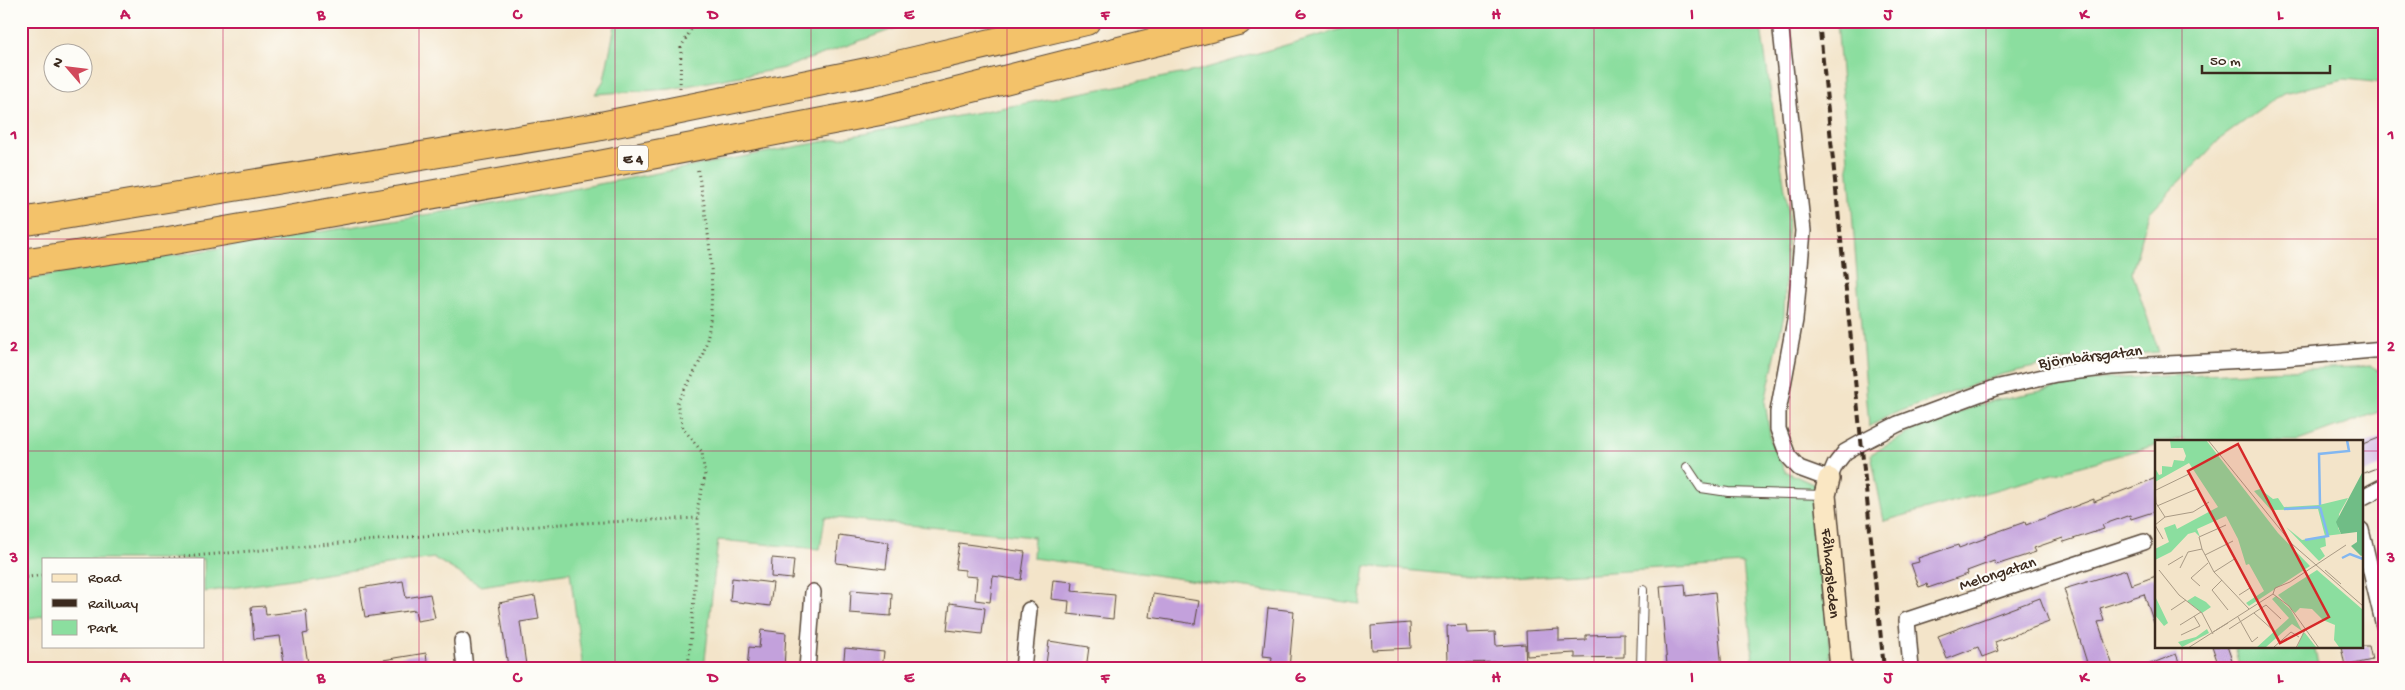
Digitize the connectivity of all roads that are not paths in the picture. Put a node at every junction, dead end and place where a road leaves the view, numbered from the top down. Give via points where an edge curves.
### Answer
1 (1086, 21) edge
2 (1238, 21) edge
3 (1780, 21) edge
4 (21, 222) edge
5 (21, 264) edge
6 (2384, 349) edge
7 (1687, 467) dead end
8 (2384, 486) edge
9 (1827, 487) junction
10 (2362, 497) edge
11 (2362, 534) edge
12 (2144, 542) dead end
13 (1643, 590) dead end
14 (813, 592) dead end
15 (1029, 610) dead end
16 (2384, 626) edge
17 (462, 641) dead end
18 (465, 669) edge
19 (807, 669) edge
20 (1023, 669) edge
21 (1641, 669) edge
22 (1841, 669) edge
23 (1911, 669) edge

1 - 4 highway, E 4 via 872,71 591,128
2 - 5 highway, E 4 via 885,110 599,165
3 - 9 street via 1802,231 1795,320 1778,428 1788,456 1799,468
6 - 9 street, Björnbärsgatan via 2102,368 2056,374 1995,388 1898,424 1861,443 1846,452 1835,465
7 - 9 lane via 1701,488 1728,492
8 - 10 street
9 - 22 street, Fålhagsleden
11 - 16 street
12 - 23 street, Melongatan via 1907,620
13 - 21 lane
14 - 19 street
15 - 20 street
17 - 18 street

